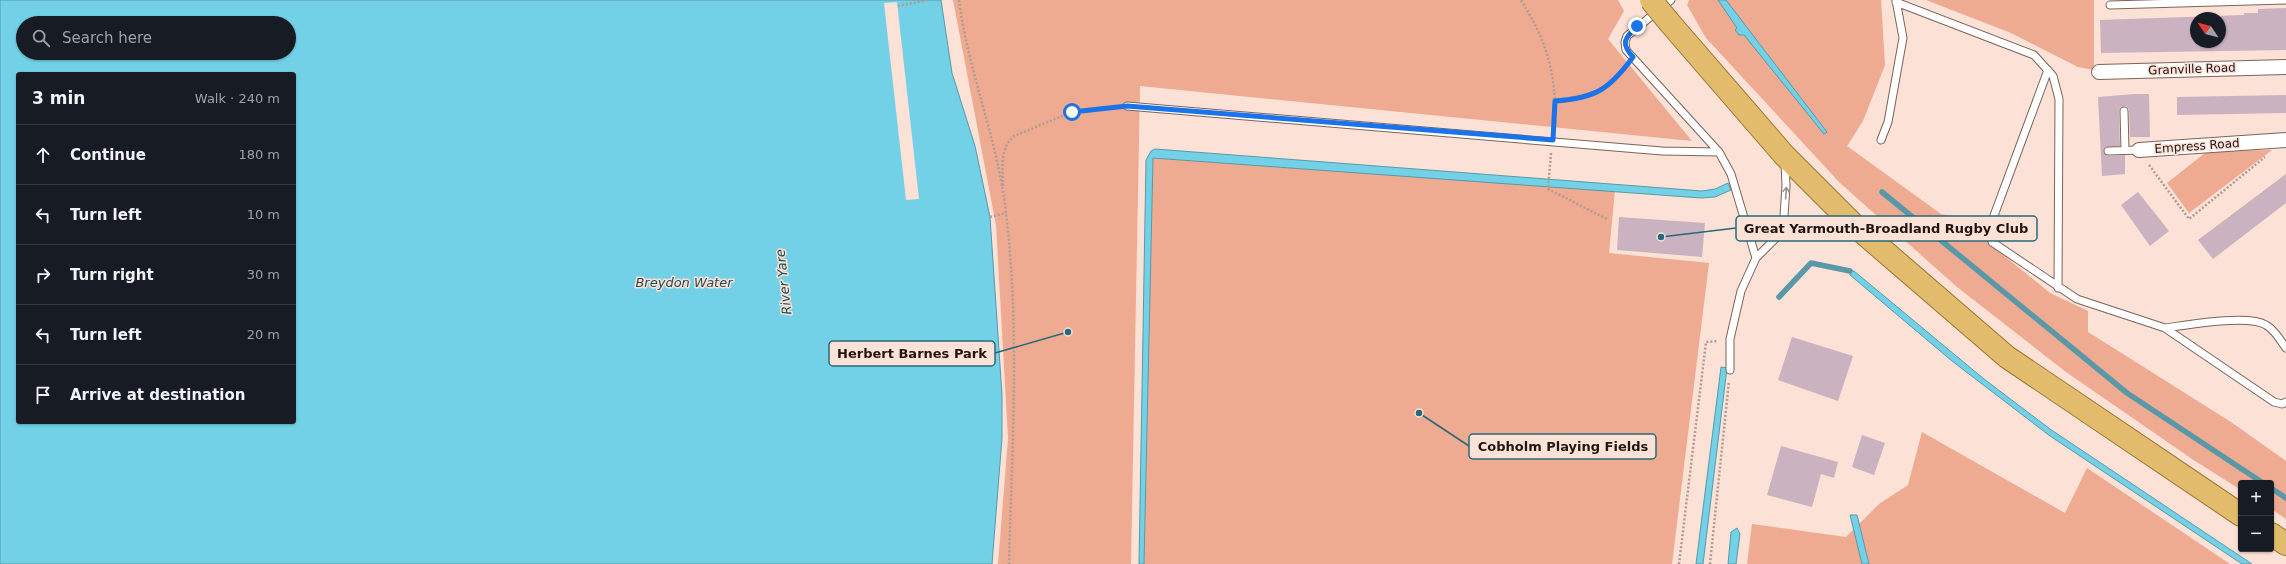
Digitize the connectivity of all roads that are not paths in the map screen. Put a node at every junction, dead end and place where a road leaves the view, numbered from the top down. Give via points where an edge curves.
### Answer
1 (1651, 0) edge
2 (1671, 0) edge
3 (2286, 0) edge
4 (1896, 1) edge
5 (2110, 5) dead end
6 (2286, 67) edge
7 (2048, 70) junction
8 (2099, 72) dead end
9 (1127, 106) road end
10 (2124, 111) dead end
11 (1881, 140) dead end
12 (2286, 140) edge
13 (2132, 150) junction
14 (2108, 151) dead end
15 (1719, 152) junction
16 (1784, 155) junction
17 (1854, 225) junction
18 (1784, 231) junction
19 (1756, 258) junction
20 (2058, 288) junction
21 (2165, 328) junction
22 (2286, 348) edge
23 (1730, 370) road end
24 (2286, 402) edge
25 (2238, 513) edge
26 (2274, 536) edge
27 (2286, 544) edge

1 - 16 highway, bridge
2 - 15 lane via 1627,36 1626,50
3 - 5 lane
4 - 7 lane via 2034,55
4 - 11 lane via 1903,38 1888,122
6 - 8 street, Granville Road
7 - 20 lane via 2056,82 2059,99
7 - 20 lane via 1989,229 1992,242
9 - 15 lane via 1662,151
10 - 13 lane
12 - 13 street, Empress Road
13 - 14 lane, Empress Road
15 - 19 lane via 1731,174
16 - 17 highway
18 -> 16 lane
17 - 18 lane via 1818,224
17 - 25 highway via 2007,357
18 - 19 lane
19 - 23 lane via 1741,290 1730,339
20 - 21 lane via 2077,299
21 - 22 lane via 2217,322 2260,322 2275,332
21 - 24 lane via 2274,402
26 - 27 highway

